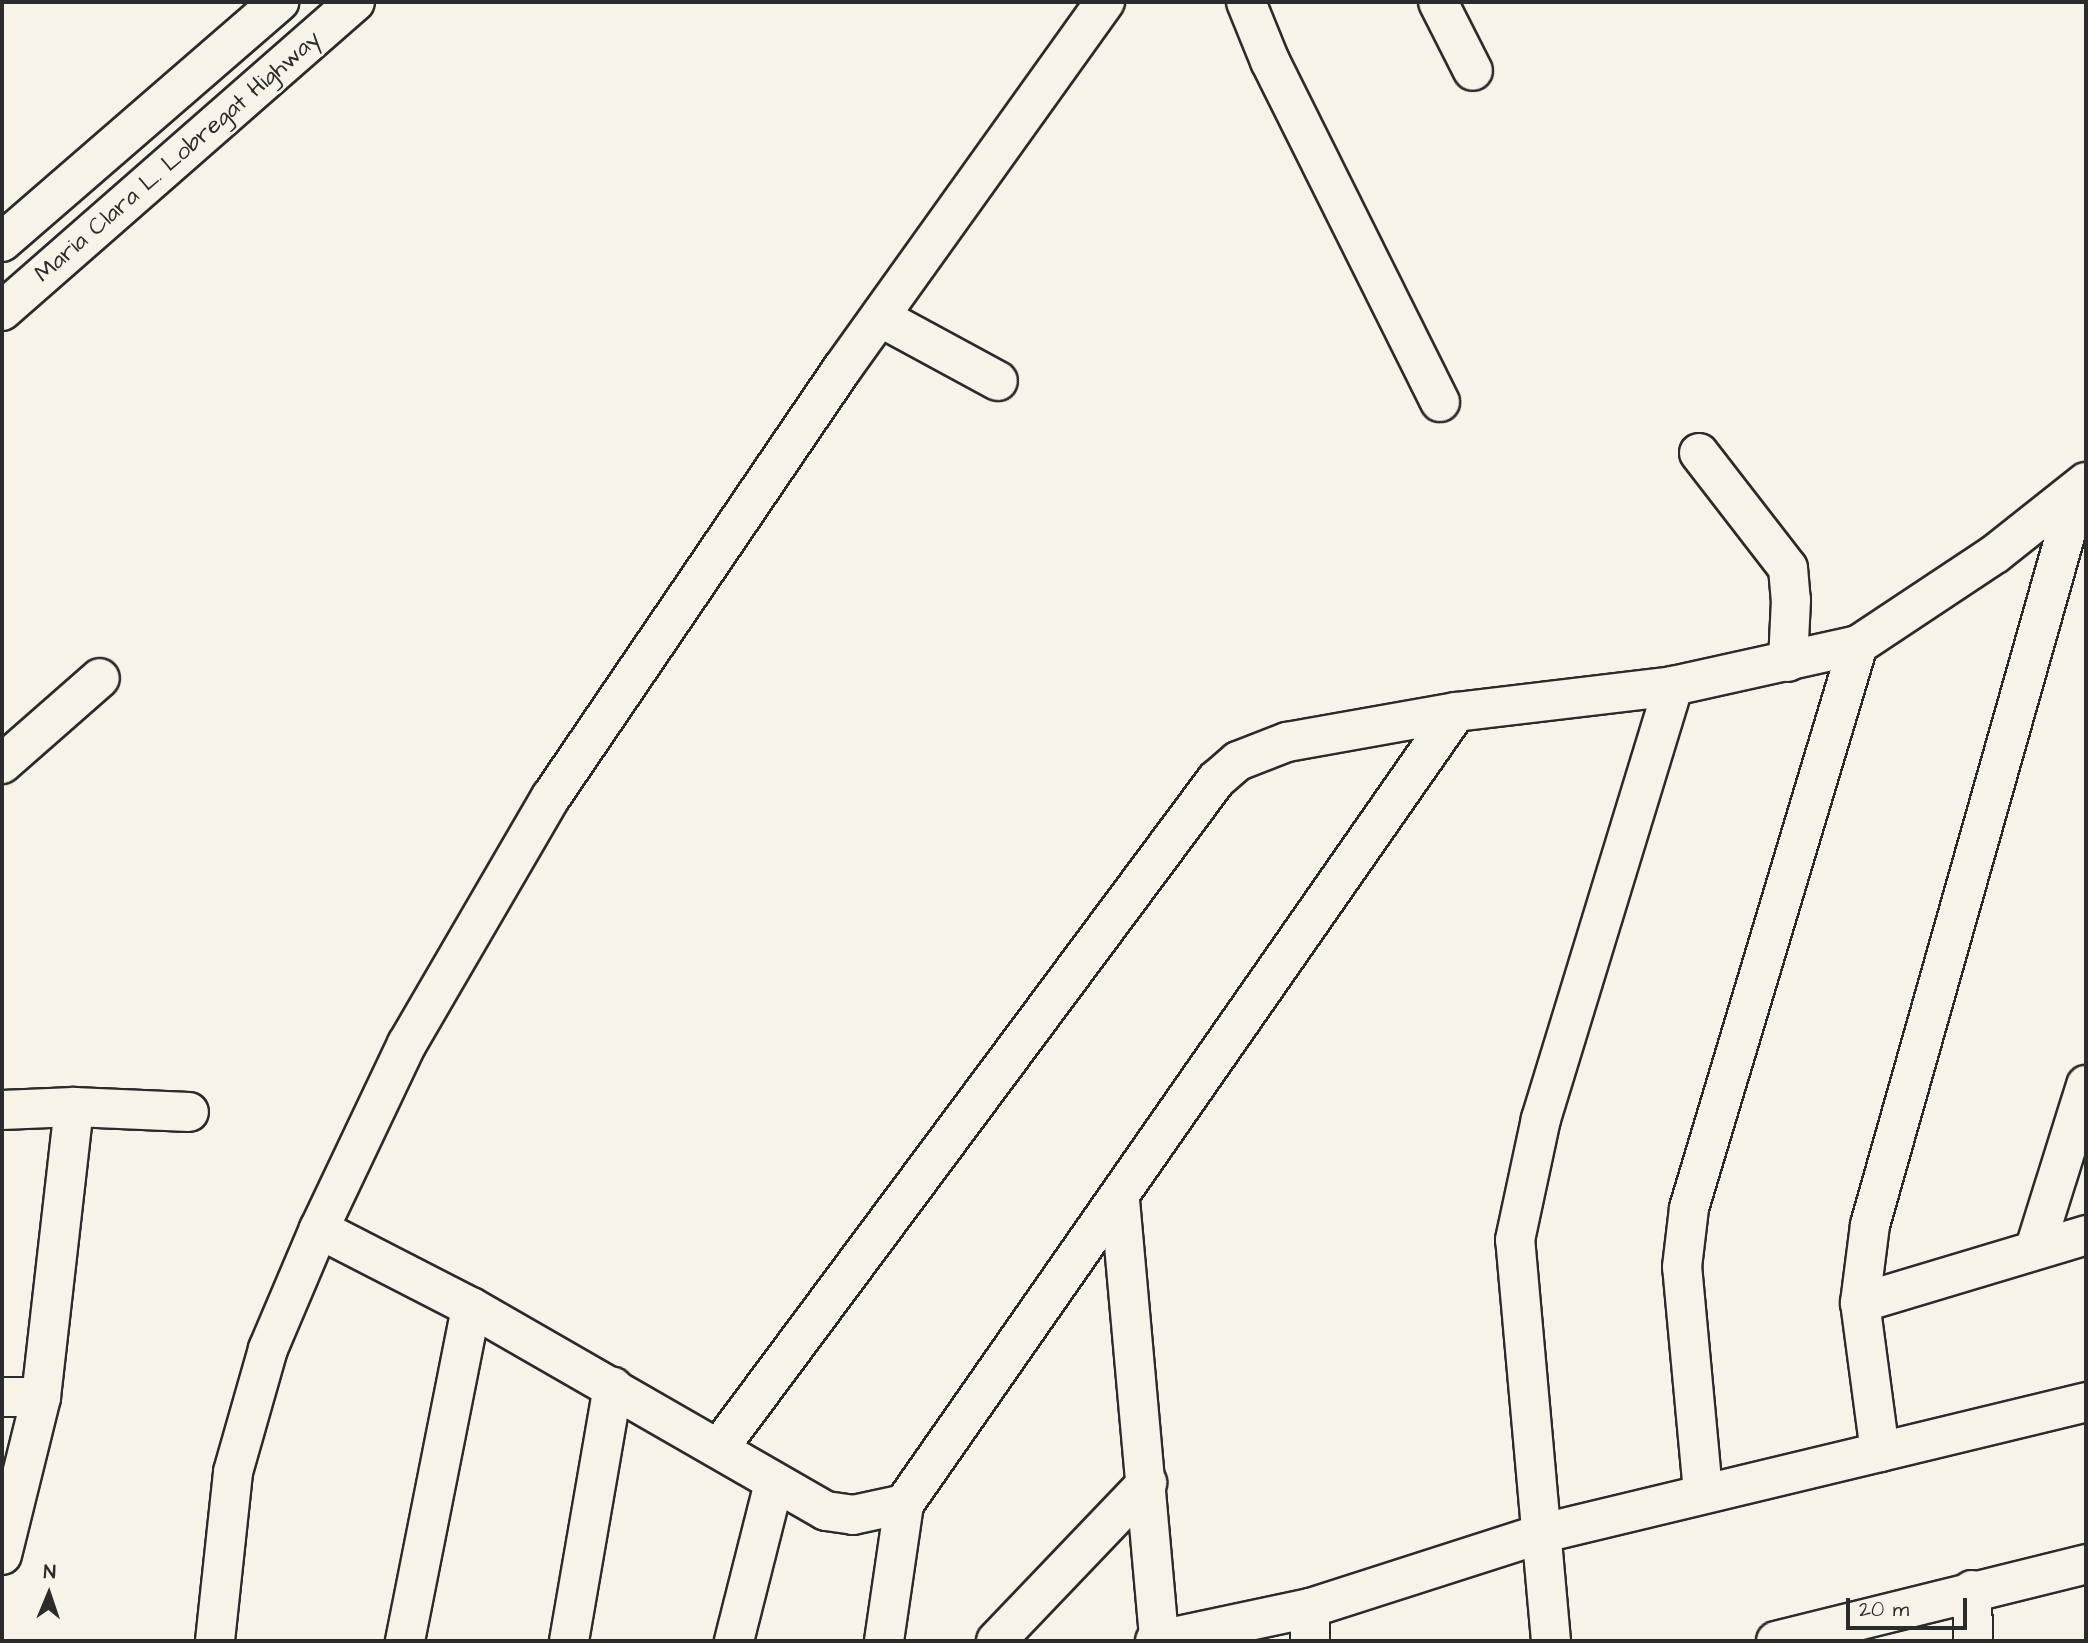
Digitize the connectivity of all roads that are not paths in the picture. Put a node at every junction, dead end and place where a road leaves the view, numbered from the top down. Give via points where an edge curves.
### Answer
1 (279, 2) edge
2 (355, 2) edge
3 (1105, 2) edge
4 (1246, 2) edge
5 (1438, 2) edge
6 (1473, 71) dead end
7 (2, 242) edge
8 (2, 311) edge
9 (880, 317) junction
10 (998, 381) dead end
11 (1440, 402) dead end
12 (1699, 453) dead end
13 (2082, 486) edge
14 (1858, 645) junction
15 (1788, 662) junction
16 (100, 678) dead end
17 (1673, 686) junction
18 (1455, 712) junction
19 (2, 764) edge
20 (2086, 1085) edge
21 (74, 1107) junction
22 (2, 1110) edge
23 (190, 1112) dead end
24 (1120, 1200) junction
25 (319, 1229) junction
26 (2086, 1235) edge
27 (2035, 1248) junction
28 (1860, 1303) junction
29 (471, 1307) junction
30 (613, 1387) junction
31 (2, 1397) edge
32 (41, 1397) junction
33 (2086, 1402) edge
34 (719, 1448) junction
35 (1880, 1452) junction
36 (774, 1483) junction
37 (1147, 1483) junction
38 (1703, 1492) junction
39 (904, 1504) junction
40 (1543, 1534) junction
41 (2, 1555) edge
42 (2086, 1564) edge
43 (1972, 1590) junction
44 (1310, 1625) edge
45 (1846, 1632) edge
46 (1157, 1639) edge
47 (215, 1641) edge
48 (405, 1641) edge
49 (569, 1641) edge
50 (734, 1641) edge
51 (884, 1641) edge
52 (996, 1641) edge
53 (1551, 1641) edge
54 (1776, 1641) edge
55 (1973, 1641) edge

1 - 7 main road, Maria Clara L. Lobregat Highway
2 - 8 main road, Maria Clara L. Lobregat Highway
3 - 9 main road
4 - 11 main road via 1270,61
5 - 6 main road
9 - 10 main road
9 - 25 main road via 551,797 408,1044
12 - 15 main road via 1788,568
13 - 14 main road via 1937,594
13 - 28 main road via 1870,1225
14 - 15 main road
14 - 38 main road via 1689,1208 1682,1267
15 - 17 main road
16 - 19 main road
17 - 18 main road
17 - 40 main road via 1541,1119 1515,1240
18 - 24 main road
18 - 34 main road via 1287,742 1238,761 1216,780
20 - 27 main road
21 - 22 main road
21 - 23 main road
21 - 32 main road
24 - 37 main road
24 - 39 main road
25 - 29 main road
25 - 47 main road via 268,1349 233,1472
26 - 27 main road
27 - 28 main road
28 - 35 main road
29 - 30 main road
29 - 48 main road
30 - 34 main road
30 - 49 main road
31 - 32 main road
32 - 41 main road
33 - 35 main road
34 - 36 main road
35 - 38 main road
36 - 39 main road via 827,1511 853,1515
36 - 50 main road
37 - 46 main road
37 - 52 main road
38 - 40 main road
39 - 51 main road
40 - 44 main road
40 - 53 main road
42 - 43 main road
43 - 45 main road
43 - 55 main road
44 - 46 main road
45 - 54 main road

